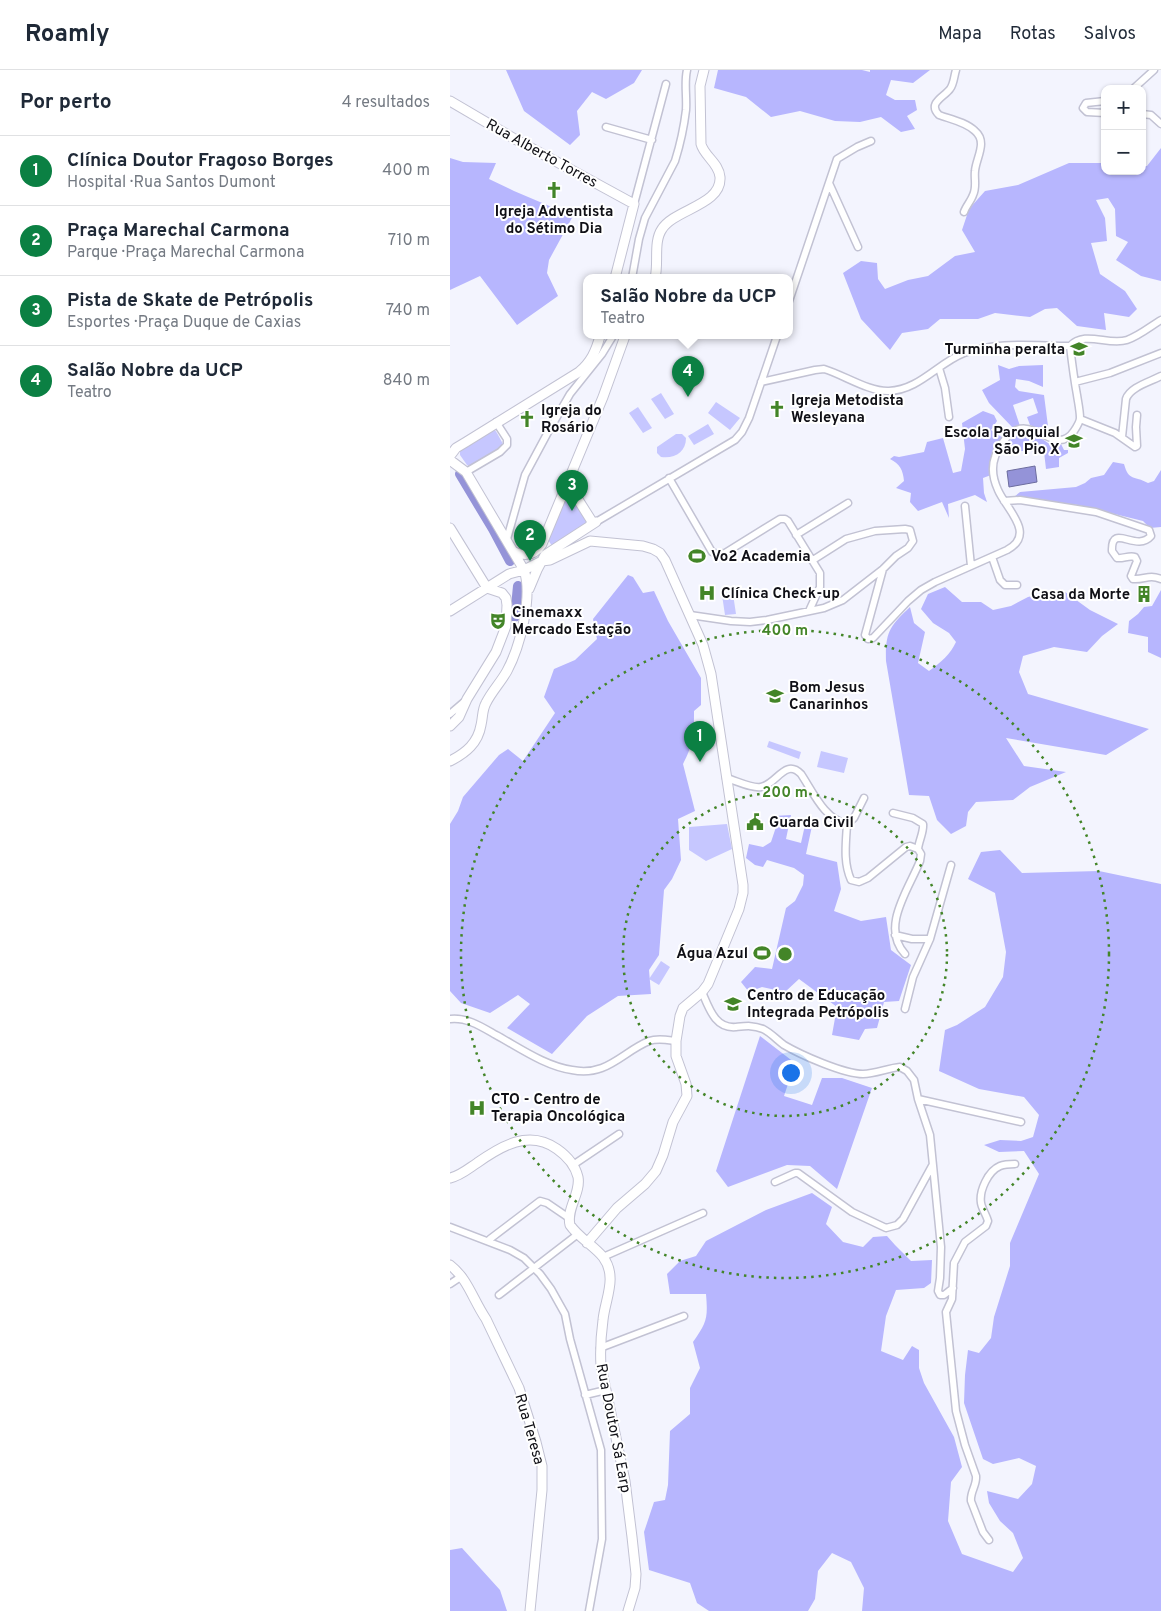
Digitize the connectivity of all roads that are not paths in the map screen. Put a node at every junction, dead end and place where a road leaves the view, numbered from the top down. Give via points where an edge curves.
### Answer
1 (687, 70) edge
2 (704, 70) edge
3 (956, 70) edge
4 (1154, 70) edge
5 (666, 84) dead end
6 (1137, 85) edge
7 (450, 101) edge
8 (1101, 101) edge
9 (1101, 113) edge
10 (1146, 114) edge
11 (1161, 124) edge
12 (606, 127) dead end
13 (652, 140) junction
14 (871, 141) dead end
15 (829, 182) junction
16 (634, 204) junction
17 (964, 212) dead end
18 (858, 247) dead end
19 (616, 274) edge
20 (633, 274) edge
21 (655, 274) edge
22 (793, 289) edge
23 (1161, 320) edge
24 (599, 339) edge
25 (610, 339) edge
26 (625, 339) edge
27 (776, 339) edge
28 (1070, 346) junction
29 (1161, 353) edge
30 (939, 368) junction
31 (1161, 376) edge
32 (761, 382) junction
33 (1075, 382) junction
34 (1137, 415) dead end
35 (949, 417) dead end
36 (1080, 419) junction
37 (496, 422) junction
38 (1122, 437) junction
39 (450, 456) edge
40 (450, 460) edge
41 (466, 472) junction
42 (669, 478) junction
43 (567, 482) junction
44 (1004, 501) junction
45 (848, 503) dead end
46 (965, 506) dead end
47 (593, 522) junction
48 (450, 528) edge
49 (796, 535) junction
50 (507, 539) junction
51 (540, 546) junction
52 (551, 551) junction
53 (515, 554) junction
54 (992, 557) junction
55 (813, 560) junction
56 (542, 561) junction
57 (971, 566) junction
58 (883, 569) junction
59 (524, 570) junction
60 (509, 574) junction
61 (1161, 579) edge
62 (1017, 585) dead end
63 (487, 588) junction
64 (527, 594) junction
65 (450, 611) edge
66 (809, 611) junction
67 (690, 615) junction
68 (467, 699) junction
69 (450, 714) edge
70 (450, 726) edge
71 (450, 761) edge
72 (726, 778) junction
73 (864, 798) dead end
74 (893, 813) dead end
75 (847, 824) junction
76 (918, 849) junction
77 (951, 865) dead end
78 (895, 935) junction
79 (930, 939) junction
80 (904, 954) dead end
81 (702, 992) junction
82 (904, 1009) dead end
83 (450, 1019) edge
84 (676, 1041) junction
85 (918, 1099) junction
86 (1021, 1122) dead end
87 (619, 1134) dead end
88 (1015, 1164) dead end
89 (573, 1165) junction
90 (933, 1165) junction
91 (450, 1178) edge
92 (774, 1182) dead end
93 (703, 1213) dead end
94 (569, 1218) junction
95 (450, 1227) edge
96 (574, 1236) junction
97 (490, 1239) dead end
98 (587, 1243) junction
99 (603, 1257) junction
100 (450, 1265) edge
101 (534, 1268) junction
102 (462, 1276) junction
103 (450, 1284) edge
104 (953, 1288) junction
105 (499, 1295) dead end
106 (684, 1316) dead end
107 (600, 1348) junction
108 (606, 1390) junction
109 (585, 1395) junction
110 (989, 1540) dead end
111 (530, 1611) edge
112 (589, 1611) edge
113 (628, 1611) edge

1 - 20 street via 686,110 678,152 645,218
2 - 21 main road via 700,86 701,144 719,171 719,185 708,199 673,218 662,228
3 - 17 street via 949,90 936,102 935,108 939,115 967,125 980,138 975,190
4 - 6 street
5 - 13 street
7 - 16 main road, Rua Alberto Torres
8 - 9 street via 1086,103 1083,108 1088,112
10 - 11 street
12 - 13 street
13 - 16 street
14 - 15 street via 837,159
15 - 18 street
15 - 22 street
16 - 19 main road
23 - 28 street via 1128,340 1117,342 1086,338
24 - 37 main road via 586,366
25 - 50 street via 570,394 547,434 526,475
26 - 43 main road
27 - 32 street
28 - 30 street via 1004,345 963,354
28 - 33 street
29 - 33 street via 1110,373
30 - 32 street via 920,381 890,391 879,391 824,370
30 - 35 street
31 - 38 street via 1128,394
32 - 42 street via 742,432 734,440
33 - 36 street
34 - 38 street via 1137,446 1131,446
36 - 38 street
36 - 44 street via 1072,434 1063,440 1052,440 1028,428 1015,430 1009,435 992,465 996,486
37 - 39 main road via 456,448
37 - 41 street via 507,439 507,445
40 - 41 main road
41 - 50 main road
42 - 47 street
42 - 49 street via 715,553 725,553 780,519 788,521
43 - 47 main road
43 - 51 main road
44 - 54 street via 1020,528 1019,539 1012,548
44 - 61 street via 1020,500 1096,512 1149,530 1150,536 1144,541 1119,538 1113,543 1112,551 1117,558 1135,557 1133,578 1154,576
45 - 49 street
46 - 57 street
47 - 52 main road
48 - 63 main road
49 - 55 street
50 - 53 main road
51 - 52 main road
51 - 53 main road via 532,554
51 - 56 main road via 538,554
52 - 56 main road
53 - 59 main road
53 - 60 main road via 515,565
54 - 57 street
54 - 62 street via 1000,580 1005,585
55 - 58 street via 846,539 875,531 910,530 911,544
55 - 66 street via 820,573 820,587
56 - 59 main road
56 - 64 main road
56 - 67 main road via 590,541 653,549 665,560
57 - 58 street via 921,590 873,638 868,639 865,635
58 - 66 street via 843,600
59 - 60 main road
59 - 64 main road
60 - 63 main road
63 - 65 main road
63 - 68 main road via 502,593 506,598 506,626 496,652
64 - 71 main road via 518,643 507,671 483,711 478,737 465,752
66 - 67 street via 750,622
67 - 72 main road via 709,666
68 - 69 street
68 - 70 main road via 459,717
72 - 75 street via 760,787 788,769 795,769 830,817
72 - 81 main road via 743,892 739,909
73 - 75 street via 854,818
74 - 76 street via 923,824
75 - 76 street via 845,859 850,880 859,882 868,878 906,847
76 - 78 street via 920,861 898,910
77 - 79 street
78 - 79 street
78 - 80 street
79 - 82 street via 913,977
81 - 84 main road via 683,1008
81 - 85 street via 713,1016 721,1024 734,1028 759,1028 786,1046 838,1068 864,1074 900,1067 914,1080
83 - 84 street via 478,1025 538,1058 574,1071 601,1069 648,1042 661,1039
84 - 98 main road via 676,1056 687,1096 673,1122 656,1171 617,1208
85 - 86 street
85 - 90 street via 930,1135
87 - 89 street
88 - 104 street via 994,1169 984,1186 980,1201 988,1221 960,1250 954,1263
89 - 91 main road via 551,1145 535,1139 496,1151
89 - 94 main road via 578,1186
90 - 92 street via 903,1219 898,1225 886,1228 852,1212 798,1173
90 - 104 street via 941,1247 938,1291 944,1295
93 - 99 street
94 - 96 main road
94 - 97 street via 540,1201
95 - 101 street via 510,1250
96 - 98 main road
96 - 101 street
98 - 99 main road
99 - 107 main road, Rua Doutor Sá Earp via 611,1277
100 - 102 main road, Rua Teresa
101 - 105 street
101 - 109 street via 551,1289 564,1314
102 - 103 street
102 - 111 main road, Rua Teresa via 519,1388 542,1466
104 - 110 street via 946,1312 956,1411 977,1480 970,1501
106 - 107 street
107 - 108 main road, Rua Doutor Sá Earp
108 - 109 street
108 - 113 main road, Rua Doutor Sá Earp via 625,1481 636,1574
109 - 112 street via 601,1450 602,1538

